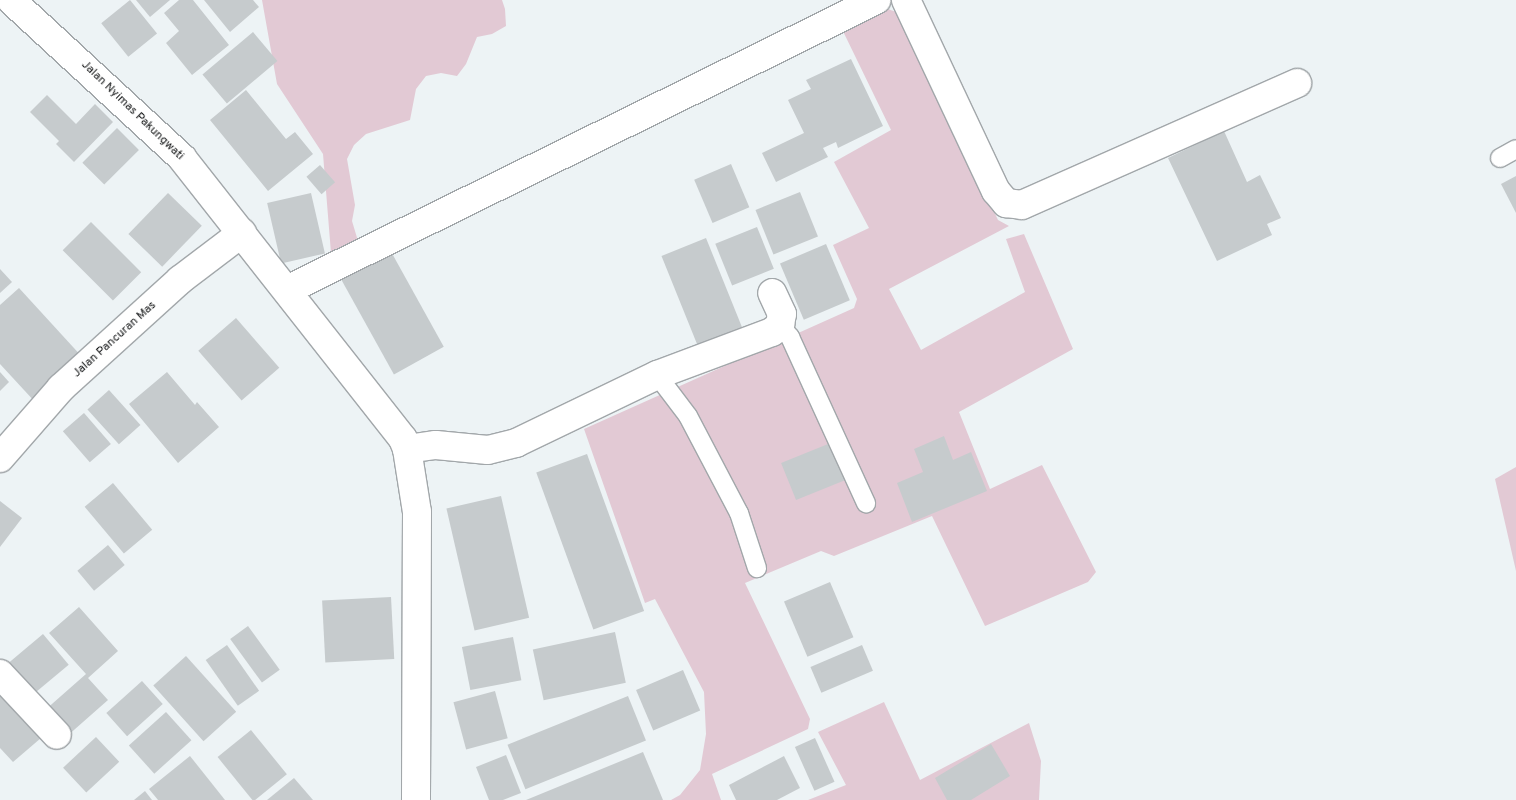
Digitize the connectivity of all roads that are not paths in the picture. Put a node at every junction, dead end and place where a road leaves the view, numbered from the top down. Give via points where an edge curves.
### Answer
1 (11, 0) edge
2 (876, 0) edge
3 (906, 0) edge
4 (1297, 83) dead end
5 (1516, 149) edge
6 (1500, 158) dead end
7 (242, 233) junction
8 (287, 290) junction
9 (772, 293) dead end
10 (780, 325) junction
11 (657, 375) junction
12 (407, 449) junction
13 (0, 458) edge
14 (866, 503) dead end
15 (757, 568) dead end
16 (0, 674) edge
17 (57, 735) dead end
18 (416, 800) edge

1 - 7 street, Jalan Nyimas Pakungwati via 182,158
2 - 8 street
3 - 4 street via 996,191 1006,203 1022,205
5 - 6 lane
7 - 8 street, Jalan Nyimas Pakungwati
7 - 13 street, Jalan Pancuran Mas via 180,280 61,388
8 - 12 street, Jalan Nyimas Pakungwati via 380,408
9 - 10 street via 782,314
10 - 11 street via 772,332
10 - 14 lane via 790,337
11 - 12 street via 516,443 488,450 436,445
11 - 15 lane via 688,416 739,513
12 - 18 street via 416,512
16 - 17 street

